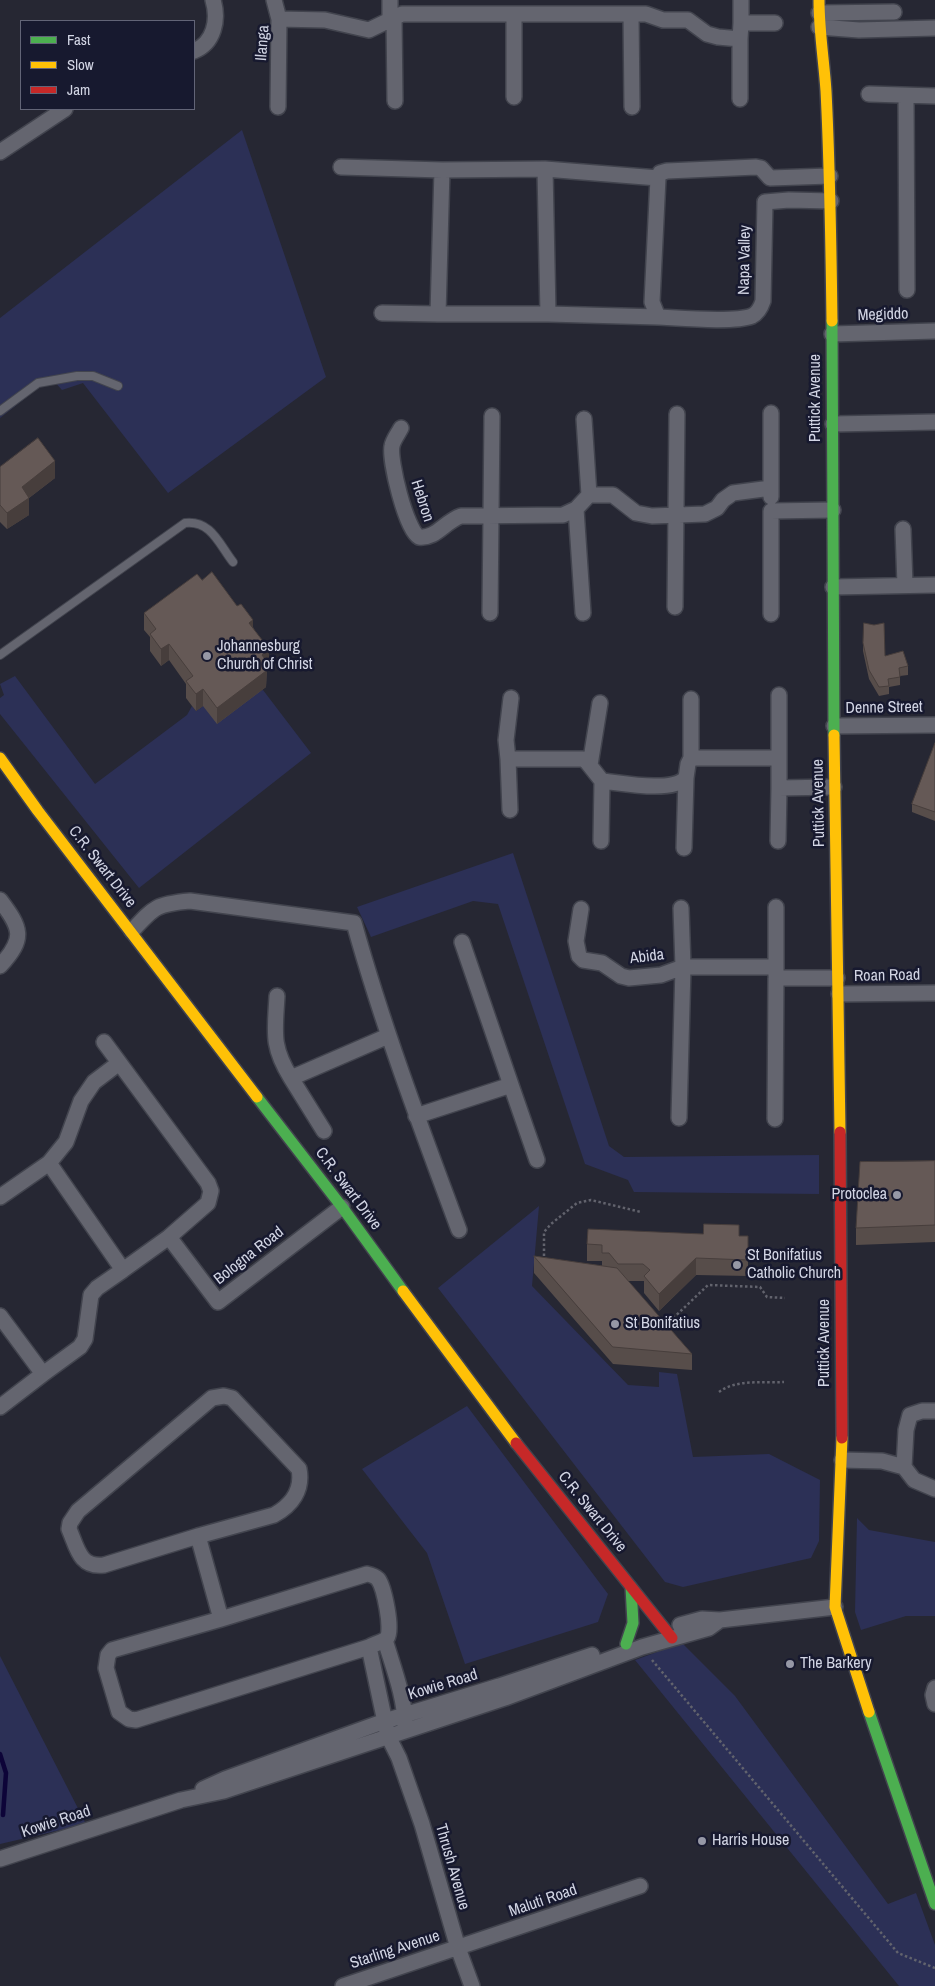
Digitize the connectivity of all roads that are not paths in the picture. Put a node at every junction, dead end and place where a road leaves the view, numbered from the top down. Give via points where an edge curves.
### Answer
1 (213, 0) edge
2 (274, 0) edge
3 (390, 0) edge
4 (741, 0) edge
5 (894, 6) edge
6 (509, 10) edge
7 (625, 10) edge
8 (819, 13) edge
9 (392, 18) junction
10 (279, 19) junction
11 (775, 22) dead end
12 (935, 28) edge
13 (894, 30) junction
14 (741, 31) junction
15 (197, 49) edge
16 (869, 94) dead end
17 (906, 96) junction
18 (935, 96) edge
19 (514, 97) dead end
20 (740, 99) dead end
21 (396, 100) dead end
22 (278, 107) dead end
23 (632, 107) dead end
24 (63, 110) edge
25 (0, 152) edge
26 (341, 167) dead end
27 (545, 168) junction
28 (442, 170) junction
29 (830, 176) junction
30 (658, 178) junction
31 (830, 201) junction
32 (907, 290) dead end
33 (382, 313) dead end
34 (438, 314) junction
35 (548, 314) junction
36 (658, 317) junction
37 (935, 331) edge
38 (832, 334) junction
39 (118, 386) dead end
40 (0, 411) edge
41 (771, 413) dead end
42 (677, 414) dead end
43 (492, 416) dead end
44 (584, 419) dead end
45 (935, 422) edge
46 (832, 424) junction
47 (401, 428) dead end
48 (771, 488) junction
49 (589, 495) junction
50 (576, 509) junction
51 (833, 510) junction
52 (771, 511) junction
53 (676, 514) junction
54 (490, 516) junction
55 (903, 529) dead end
56 (233, 562) dead end
57 (905, 585) junction
58 (935, 585) edge
59 (833, 587) junction
60 (675, 607) dead end
61 (490, 613) dead end
62 (583, 613) dead end
63 (771, 614) dead end
64 (0, 655) edge
65 (779, 695) dead end
66 (511, 698) dead end
67 (691, 699) dead end
68 (600, 703) dead end
69 (935, 724) edge
70 (834, 726) junction
71 (0, 758) edge
72 (691, 758) junction
73 (779, 758) junction
74 (508, 759) junction
75 (590, 765) junction
76 (686, 778) junction
77 (602, 781) junction
78 (834, 787) junction
79 (779, 788) junction
80 (510, 810) dead end
81 (601, 841) dead end
82 (778, 841) dead end
83 (684, 848) dead end
84 (0, 900) edge
85 (681, 908) dead end
86 (776, 908) dead end
87 (580, 909) dead end
88 (132, 931) junction
89 (462, 942) dead end
90 (0, 966) edge
91 (683, 967) junction
92 (776, 972) junction
93 (837, 978) junction
94 (839, 994) junction
95 (935, 994) edge
96 (277, 996) dead end
97 (388, 1036) junction
98 (104, 1042) dead end
99 (119, 1063) junction
100 (291, 1078) junction
101 (511, 1084) junction
102 (416, 1116) junction
103 (679, 1118) dead end
104 (775, 1119) dead end
105 (324, 1132) dead end
106 (536, 1160) dead end
107 (49, 1163) junction
108 (0, 1197) edge
109 (342, 1206) junction
110 (459, 1230) dead end
111 (169, 1237) junction
112 (123, 1270) junction
113 (0, 1316) edge
114 (43, 1374) junction
115 (0, 1407) edge
116 (935, 1411) edge
117 (842, 1460) junction
118 (904, 1467) junction
119 (935, 1489) edge
120 (198, 1536) junction
121 (631, 1587) junction
122 (835, 1607) junction
123 (221, 1619) junction
124 (668, 1633) junction
125 (385, 1640) junction
126 (626, 1644) junction
127 (369, 1647) junction
128 (935, 1688) edge
129 (935, 1704) edge
130 (385, 1721) junction
131 (405, 1723) junction
132 (388, 1736) junction
133 (399, 1758) junction
134 (181, 1800) junction
135 (0, 1860) edge
136 (640, 1886) dead end
137 (934, 1899) edge
138 (458, 1948) junction
139 (343, 1986) edge
140 (472, 1986) edge

1 - 15 street via 216,18 210,40
2 - 10 street
3 - 9 street
4 - 14 street
5 - 8 street
5 - 13 street
6 - 7 street, Ilanga
6 - 9 street, Ilanga via 411,14
6 - 19 street
7 - 14 street, Ilanga via 663,20 688,20 707,34 718,37
7 - 23 street
8 - 13 street via 859,30
8 - 29 street, Puttick Avenue
9 - 10 street, Ilanga via 369,30 325,20
9 - 21 street
10 - 22 street, Ilanga
11 - 14 street, Ilanga
12 - 13 street
14 - 20 street
16 - 17 street
17 - 18 street
17 - 32 street
24 - 25 street
26 - 28 street
27 - 28 street
27 - 30 street
27 - 35 street
28 - 34 street
29 - 30 street via 770,178 762,168 756,167 667,171 660,173
29 - 31 street, Puttick Avenue
30 - 36 street via 652,302
31 - 36 street, Napa Valley via 765,202 763,301 754,315 740,319
31 - 38 street, Puttick Avenue
33 - 34 street, Napa Valley
34 - 35 street, Napa Valley
35 - 36 street, Napa Valley
37 - 38 street, Megiddo
38 - 46 street, Puttick Avenue
39 - 40 lane via 93,376 38,383
41 - 48 street
42 - 53 street
43 - 54 street
44 - 49 street
45 - 46 street
46 - 51 street, Puttick Avenue
47 - 54 street, Hebron via 392,444 392,459 407,520 415,535 421,538 430,536 447,522 461,516
48 - 52 street
48 - 53 street via 733,493 705,514
49 - 50 street
49 - 53 street via 613,495 643,515
50 - 54 street, Hebron via 558,516
50 - 62 street
51 - 52 street
51 - 59 street, Puttick Avenue
52 - 63 street
53 - 60 street
54 - 61 street
55 - 57 street
56 - 64 lane via 207,527 200,523 185,523
57 - 58 street
57 - 59 street
59 - 70 street, Puttick Avenue
65 - 73 street
66 - 74 street via 506,740
67 - 72 street
68 - 75 street
69 - 70 street, Denne Street
70 - 78 street, Puttick Avenue
71 - 88 street, C.R. Swart Drive
72 - 73 street
72 - 76 street
73 - 79 street
74 - 75 street via 583,759
74 - 80 street
75 - 77 street
76 - 77 street via 680,784 665,786
76 - 83 street
77 - 81 street
78 - 79 street
78 - 93 street, Puttick Avenue
79 - 82 street
84 - 90 street via 16,922 18,932 10,956
85 - 91 street, Abida
86 - 92 street
87 - 91 street, Abida via 576,941 583,960 602,963 628,978 661,976
88 - 97 street via 152,909 190,901 354,923
88 - 109 street, C.R. Swart Drive
89 - 101 street
91 - 92 street, Abida
91 - 103 street, Abida
92 - 93 street, Abida
92 - 104 street
93 - 94 street, Puttick Avenue
94 - 95 street, Roan Road
94 - 117 street, Puttick Avenue
96 - 100 street via 275,1041 282,1064
97 - 100 street
97 - 102 street
98 - 99 street
99 - 107 street via 94,1082 81,1101 66,1142
99 - 111 street via 211,1191 208,1203
100 - 105 street
101 - 102 street
101 - 106 street
102 - 110 street
107 - 108 street
107 - 112 street
109 - 111 street, Bologna Road via 218,1302
109 - 121 street, C.R. Swart Drive via 509,1435
111 - 112 street
112 - 114 street via 91,1294 85,1339 80,1347
113 - 114 street
114 - 115 street
116 - 118 street via 910,1415
117 - 118 street via 882,1461
117 - 122 street, Puttick Avenue
118 - 119 street via 914,1480
120 - 120 street via 94,1566 83,1560 69,1528 78,1511 212,1398 224,1396 232,1398 299,1469 300,1481 292,1502 274,1515
120 - 123 street
121 - 124 street, C.R. Swart Drive
121 - 126 street via 635,1616
122 - 124 street, Kowie Road via 720,1620 702,1619
122 - 137 street
123 - 125 street via 367,1574 376,1577 389,1618 390,1633
123 - 127 street via 112,1650 106,1668 119,1712 136,1720
124 - 126 street, Kowie Road
124 - 131 street, Kowie Road via 642,1647 505,1698
125 - 127 street
125 - 131 street
126 - 131 street, Kowie Road
127 - 130 street, Thrush Avenue
128 - 129 street
130 - 131 street, Kowie Road
130 - 132 street, Thrush Avenue
130 - 134 street, Kowie Road via 225,1779
131 - 132 street, Kowie Road
131 - 133 street
132 - 133 street, Thrush Avenue
132 - 134 street, Kowie Road via 224,1791
133 - 138 street, Thrush Avenue
134 - 135 street, Kowie Road
136 - 138 street, Maluti Road
138 - 139 street, Starling Avenue
138 - 140 street, Thrush Avenue

